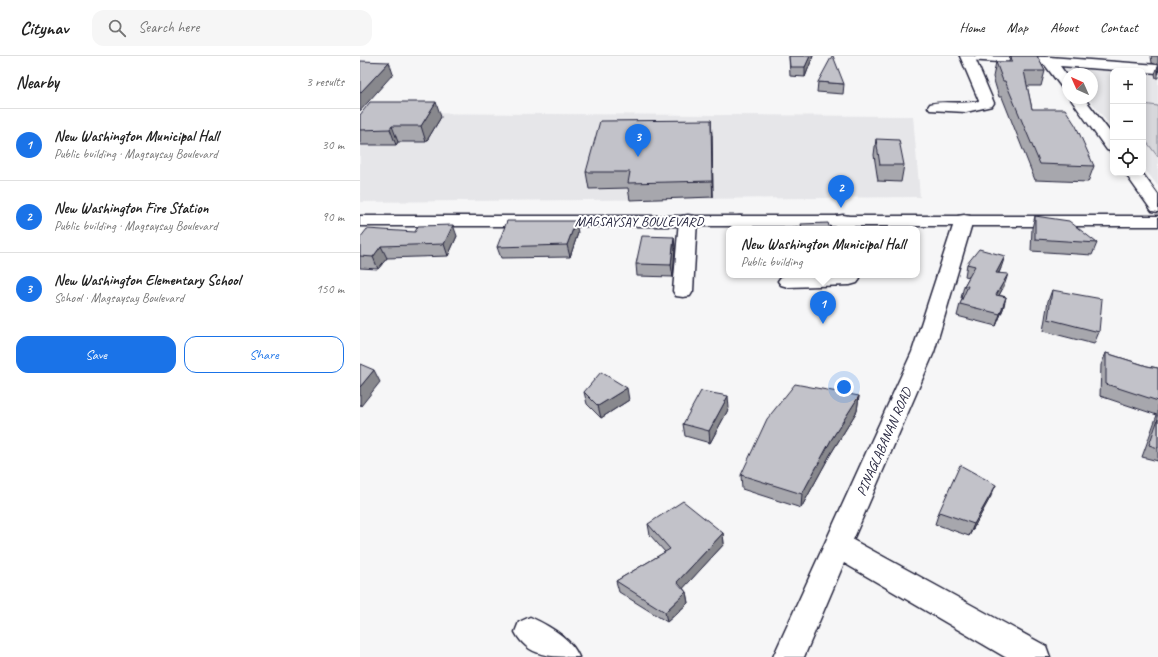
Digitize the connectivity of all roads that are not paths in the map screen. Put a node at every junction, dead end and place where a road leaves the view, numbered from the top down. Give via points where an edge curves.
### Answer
1 (967, 56) edge
2 (1049, 61) junction
3 (1158, 69) edge
4 (1062, 78) edge
5 (1082, 104) edge
6 (934, 108) dead end
7 (1110, 142) edge
8 (1135, 176) edge
9 (1158, 207) edge
10 (688, 220) junction
11 (964, 220) junction
12 (1158, 221) edge
13 (360, 222) edge
14 (740, 225) edge
15 (844, 225) edge
16 (850, 278) edge
17 (788, 281) dead end
18 (683, 291) dead end
19 (838, 546) junction
20 (530, 632) dead end
21 (564, 657) edge
22 (788, 657) edge
23 (1035, 657) edge

1 - 2 main road
1 - 6 main road via 987,103 966,108
2 - 3 main road
2 - 4 main road
5 - 7 main road
8 - 9 main road
10 - 13 main road, MAGSAYSAY BOULEVARD
10 - 14 main road, MAGSAYSAY BOULEVARD
10 - 18 main road
11 - 12 main road, MAGSAYSAY BOULEVARD
11 - 15 main road, MAGSAYSAY BOULEVARD
11 - 19 main road, PINAGLABANAN ROAD via 923,352
14 - 15 main road, MAGSAYSAY BOULEVARD
16 - 17 main road
19 - 22 main road, PINAGLABANAN ROAD
19 - 23 main road
20 - 21 main road

